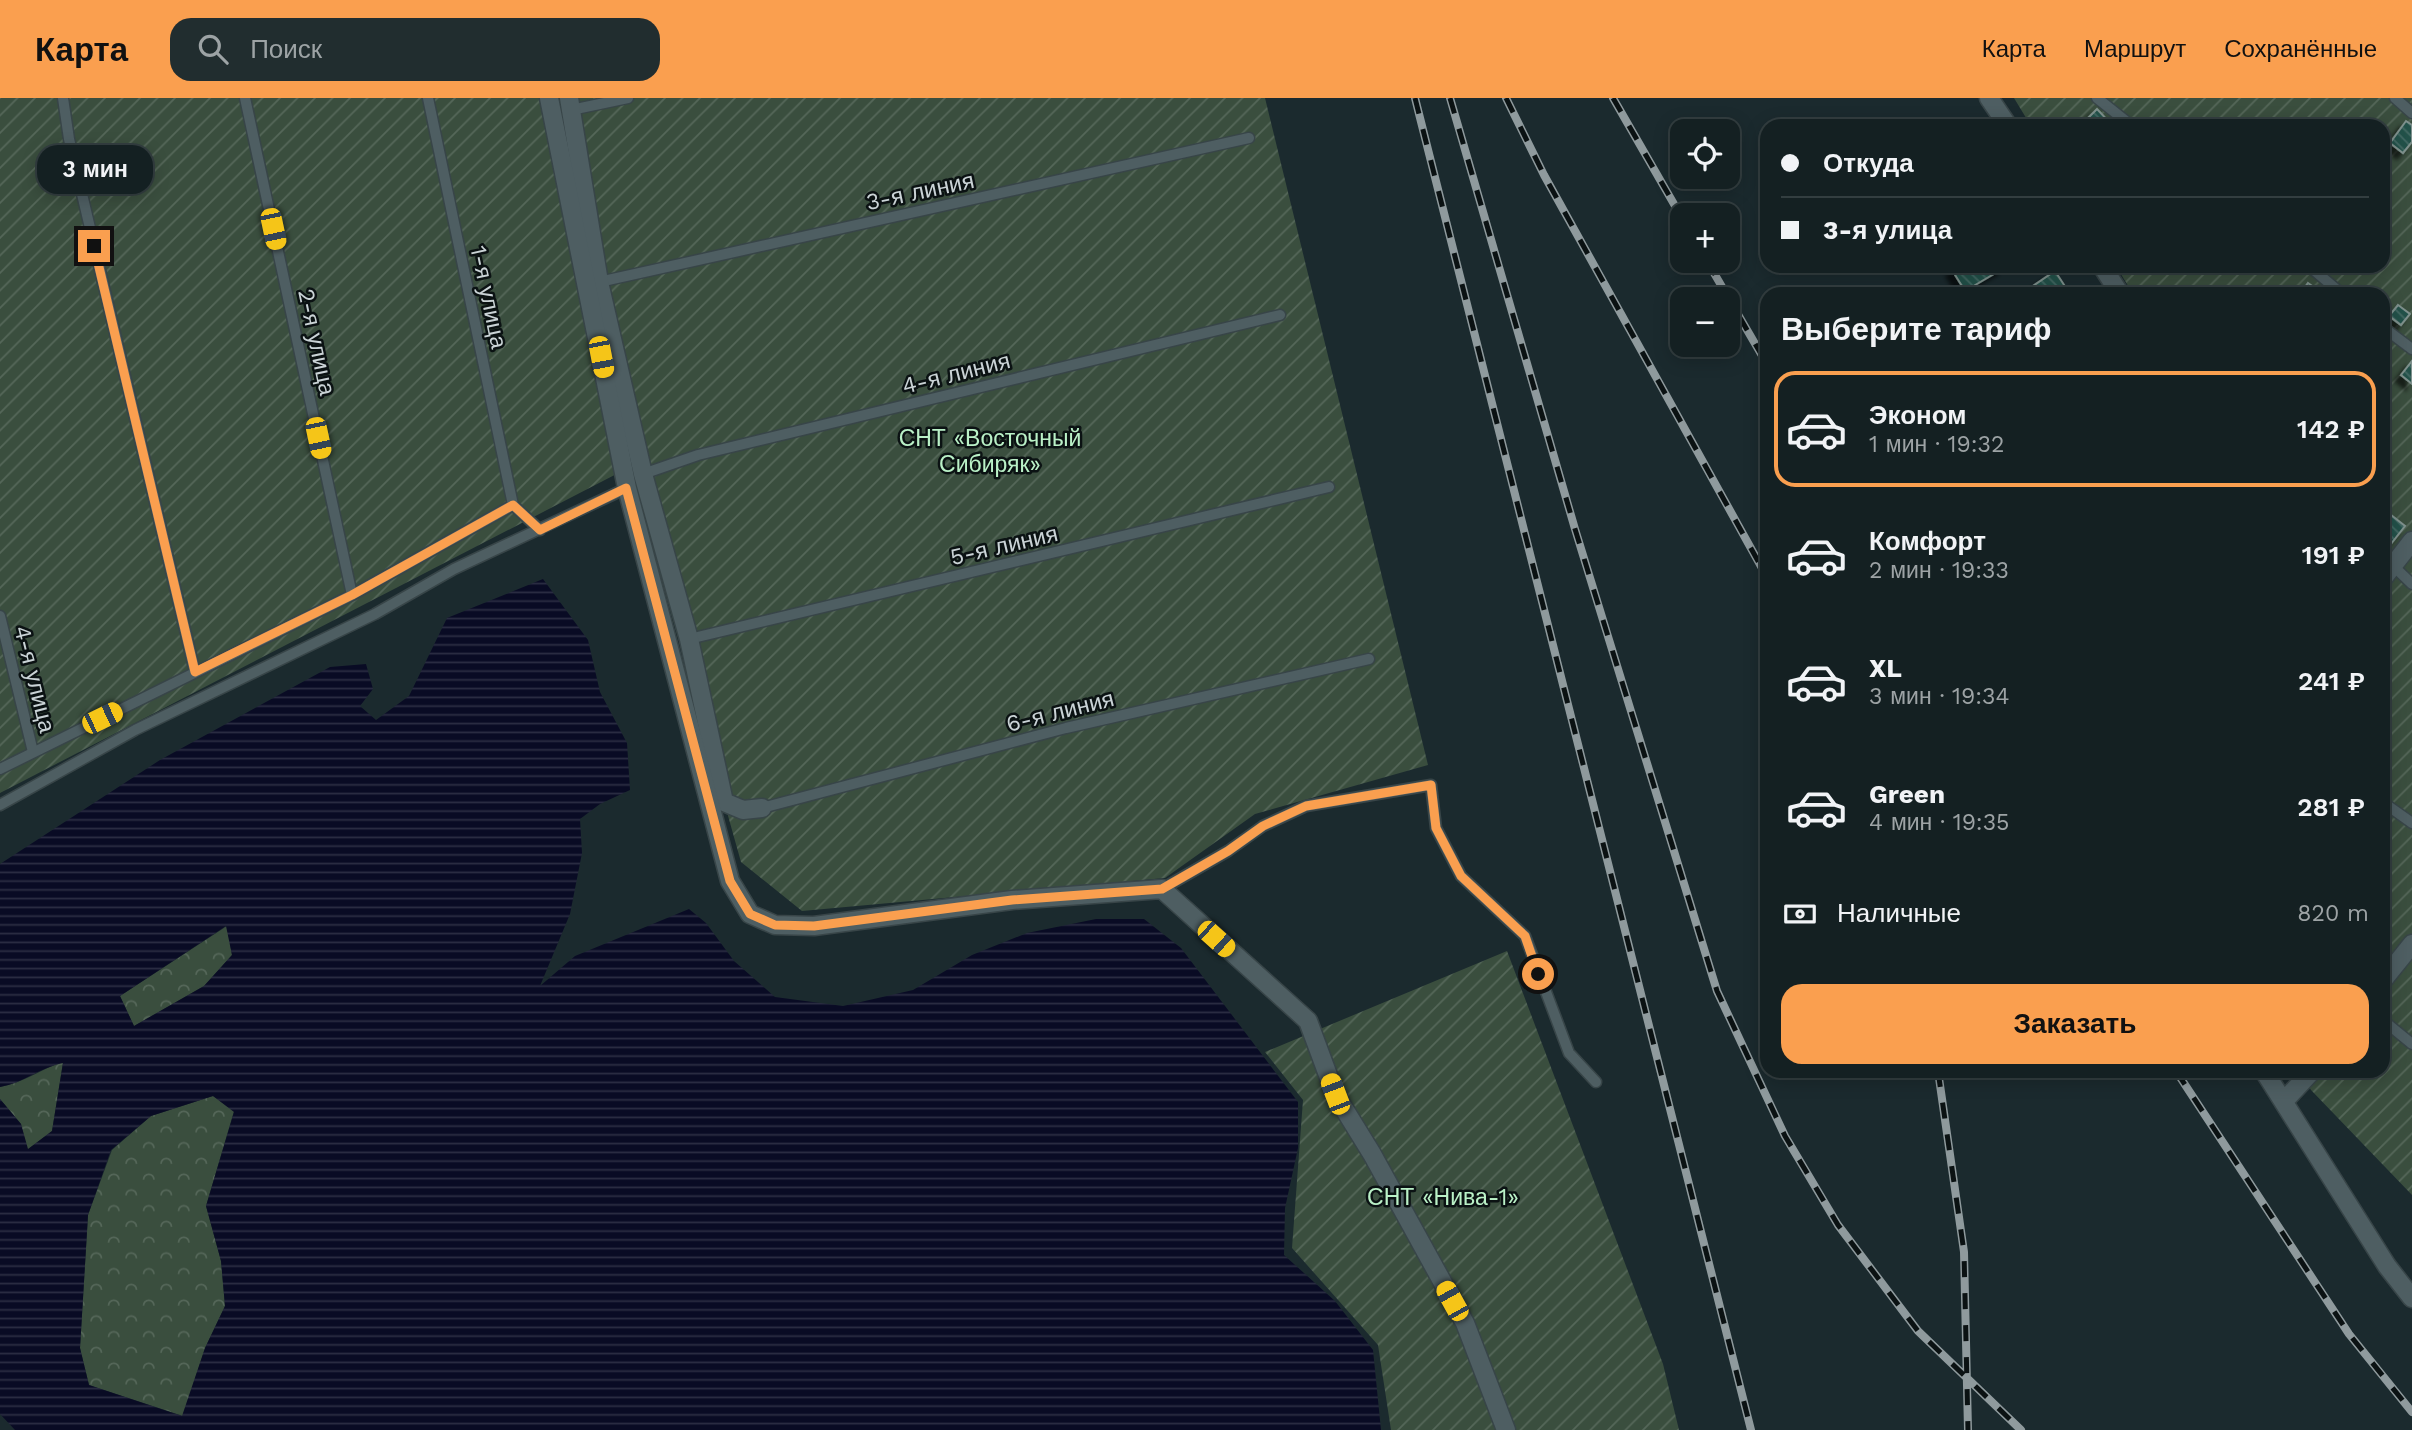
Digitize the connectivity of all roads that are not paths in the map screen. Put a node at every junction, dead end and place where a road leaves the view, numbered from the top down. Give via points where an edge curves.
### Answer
1 (64, 98) edge
2 (245, 98) edge
3 (428, 98) edge
4 (549, 98) edge
5 (628, 98) edge
6 (1989, 98) edge
7 (2097, 98) edge
8 (2395, 98) edge
9 (570, 104) edge
10 (2412, 113) edge
11 (2003, 119) edge
12 (2123, 119) edge
13 (1249, 138) dead end
14 (2317, 273) edge
15 (599, 282) junction
16 (2334, 287) edge
17 (1280, 315) dead end
18 (2390, 332) edge
19 (2412, 349) edge
20 (643, 474) junction
21 (1329, 487) dead end
22 (626, 488) junction
23 (513, 505) junction
24 (540, 530) junction
25 (2412, 541) edge
26 (2390, 563) edge
27 (2390, 568) edge
28 (2412, 584) edge
29 (352, 595) junction
30 (0, 616) edge
31 (688, 639) junction
32 (1369, 659) dead end
33 (195, 672) junction
34 (33, 752) junction
35 (0, 769) edge
36 (0, 805) edge
37 (2390, 807) edge
38 (762, 808) joint
39 (2412, 823) edge
40 (1162, 889) junction
41 (2412, 944) edge
42 (2390, 972) edge
43 (2390, 1026) edge
44 (2412, 1044) edge
45 (2269, 1078) edge
46 (2305, 1078) edge
47 (1596, 1082) dead end
48 (2284, 1101) junction
49 (2412, 1298) edge
50 (1506, 1430) edge

1 - 33 lane via 69,139
2 - 29 lane, 2-я улица
3 - 23 lane, 1-я улица
4 - 22 street
5 - 9 lane
6 - 11 street
7 - 12 lane
8 - 10 lane
9 - 15 street
13 - 15 lane, 3-я линия
14 - 16 lane
15 - 20 street
17 - 20 lane, 4-я линия via 698,455
18 - 19 lane
20 - 31 street
21 - 31 lane, 5-я линия
22 - 24 lane
22 - 40 street via 730,881 750,914 775,925 814,926 1012,900
23 - 24 lane
23 - 29 lane
24 - 36 lane via 135,730
25 - 26 street
27 - 28 lane
29 - 33 lane
30 - 34 lane, 4-я улица
31 - 38 street via 724,802 743,810
32 - 38 lane, 6-я линия via 1066,729
33 - 34 lane
34 - 35 lane
37 - 39 lane
40 - 47 lane via 1263,826 1306,806 1431,785 1436,828 1461,876 1525,936 1569,1053
40 - 50 street via 1308,1021 1335,1094 1465,1323
41 - 42 street
43 - 44 lane
45 - 48 street
46 - 48 street
48 - 49 street via 2387,1266

